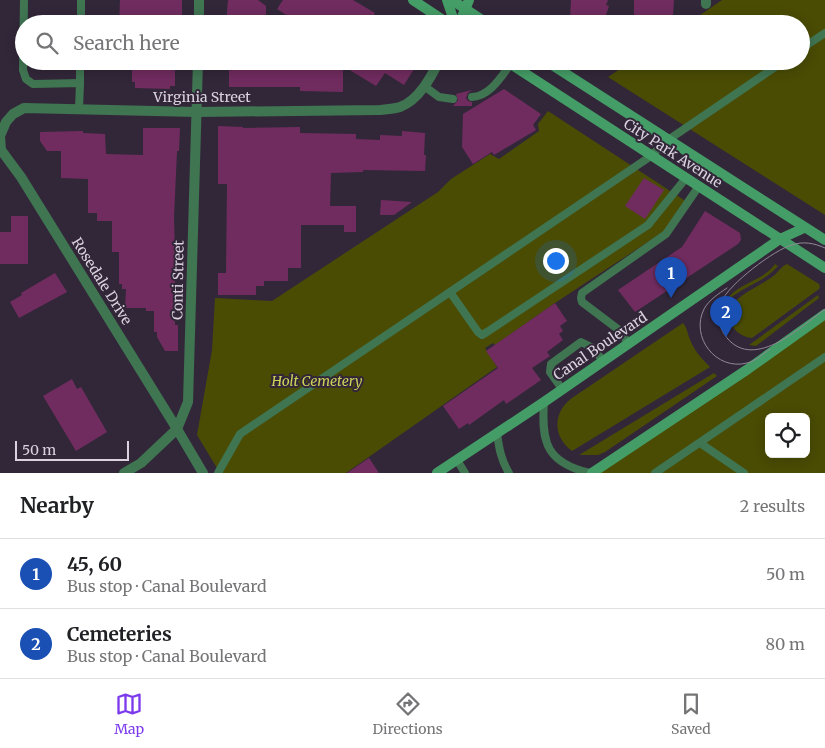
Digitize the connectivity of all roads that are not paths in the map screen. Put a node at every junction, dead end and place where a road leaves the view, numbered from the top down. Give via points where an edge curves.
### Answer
1 (24, 0) edge
2 (81, 0) edge
3 (199, 0) edge
4 (413, 0) edge
5 (447, 0) edge
6 (452, 0) edge
7 (467, 4) edge
8 (24, 15) edge
9 (81, 15) edge
10 (199, 15) edge
11 (435, 15) edge
12 (452, 15) edge
13 (479, 15) edge
14 (825, 33) edge
15 (810, 43) edge
16 (23, 70) edge
17 (80, 70) edge
18 (198, 70) edge
19 (434, 70) edge
20 (504, 70) edge
21 (522, 70) edge
22 (560, 70) edge
23 (771, 70) edge
24 (80, 83) junction
25 (424, 86) junction
26 (472, 97) dead end
27 (453, 99) dead end
28 (24, 108) joint
29 (79, 110) junction
30 (197, 112) junction
31 (668, 140) junction
32 (1, 150) edge
33 (651, 156) junction
34 (686, 178) junction
35 (699, 186) junction
36 (804, 228) junction
37 (780, 239) junction
38 (825, 240) edge
39 (825, 268) edge
40 (450, 292) junction
41 (825, 314) edge
42 (629, 344) junction
43 (825, 357) edge
44 (603, 361) junction
45 (562, 389) junction
46 (544, 402) junction
47 (177, 429) junction
48 (497, 433) junction
49 (700, 443) junction
50 (457, 460) junction
51 (124, 473) edge
52 (203, 473) edge
53 (218, 473) edge
54 (437, 473) edge
55 (466, 473) edge
56 (509, 473) edge
57 (591, 473) edge
58 (655, 473) edge
59 (744, 473) edge

1 - 8 lane
2 - 9 lane
3 - 10 street
4 - 11 main road
5 - 12 main road
6 - 7 main road
7 - 13 main road
14 - 15 lane
16 - 24 lane via 33,84
17 - 24 lane
18 - 30 street, Conti Street
19 - 25 street, Virginia Street
20 - 26 lane via 490,90
21 - 33 main road, City Park Avenue
22 - 31 main road, City Park Avenue
23 - 31 lane
24 - 29 lane
25 - 27 lane via 439,97
25 - 30 street, Virginia Street via 401,106 380,110
28 - 29 street, Virginia Street
28 - 32 street, Rosedale Drive via 6,122 0,136
29 - 30 street, Virginia Street
30 - 47 street, Conti Street via 190,378 188,402
31 - 33 lane
31 - 36 main road, City Park Avenue
32 - 47 street, Rosedale Drive via 21,177
33 - 34 main road, City Park Avenue
33 - 40 lane
34 - 35 main road, City Park Avenue
34 - 40 lane via 648,225 482,335
35 - 37 main road, City Park Avenue
35 - 42 lane via 666,234 582,293 582,302 619,330
36 - 37 main road, Canal Boulevard
36 - 38 main road, City Park Avenue
37 - 39 main road, City Park Avenue
37 - 42 main road, Canal Boulevard
40 - 53 lane via 240,434
41 - 57 main road
42 - 44 main road, Canal Boulevard
43 - 49 lane
44 - 45 main road, Canal Boulevard
44 - 45 lane via 593,348 581,342 551,364 550,372
45 - 46 main road, Canal Boulevard
46 - 48 main road, Canal Boulevard
46 - 57 lane via 542,426 552,452 562,463
47 - 51 street, Conti Street via 141,463
47 - 52 street, Rosedale Drive
48 - 50 main road, Canal Boulevard
48 - 56 lane via 503,464
49 - 58 lane
49 - 59 lane
50 - 54 main road, Canal Boulevard
50 - 55 lane

